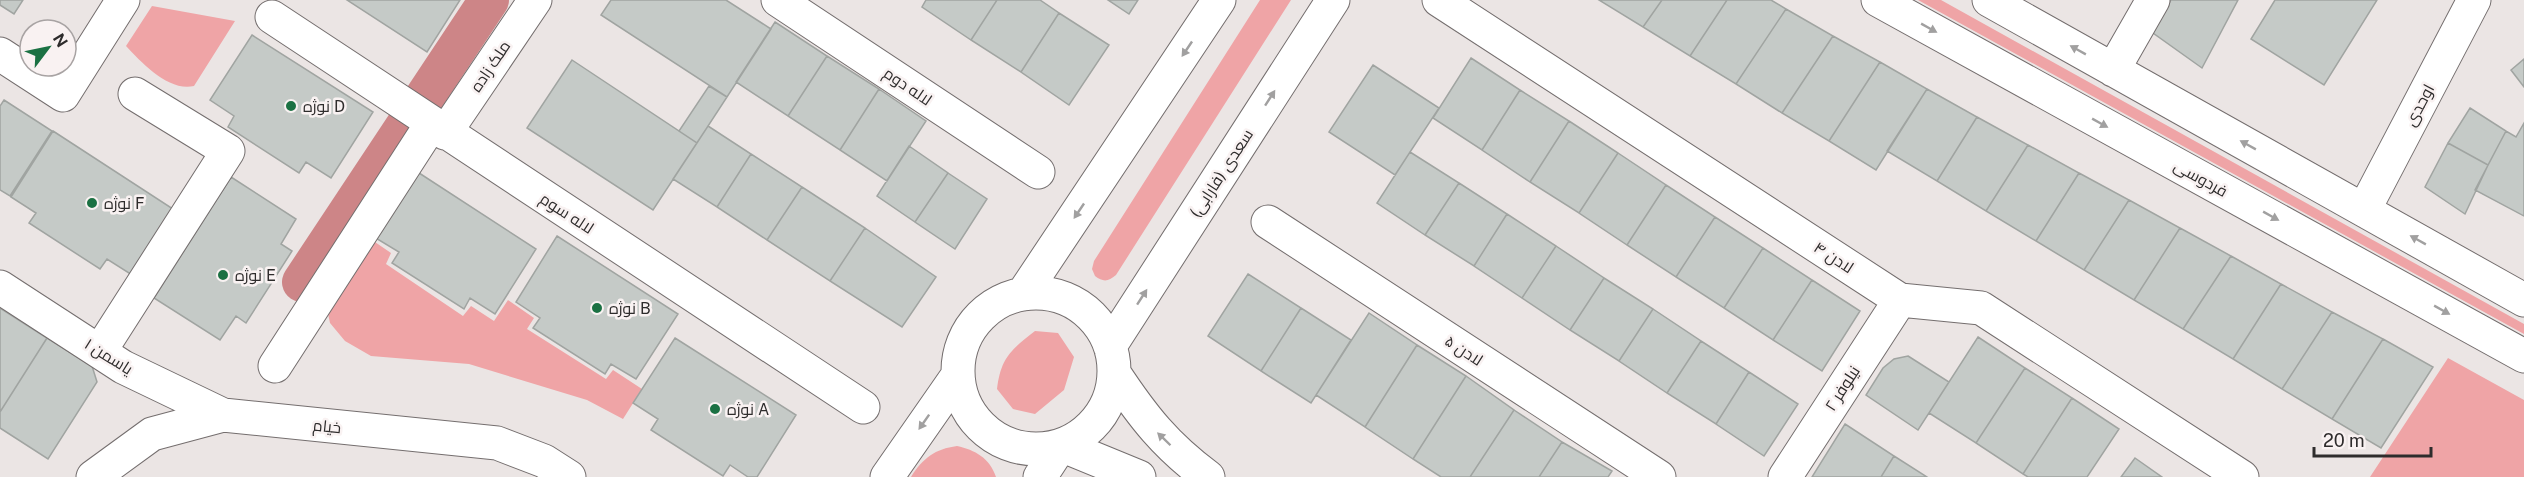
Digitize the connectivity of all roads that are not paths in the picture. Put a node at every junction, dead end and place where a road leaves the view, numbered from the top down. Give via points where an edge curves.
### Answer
1 (123, 0) edge
2 (535, 0) edge
3 (778, 0) edge
4 (1220, 0) edge
5 (1333, 0) edge
6 (1439, 0) edge
7 (1878, 0) edge
8 (1989, 0) edge
9 (2153, 0) edge
10 (2474, 0) edge
11 (272, 17) dead end
12 (0, 54) edge
13 (2113, 70) junction
14 (135, 94) dead end
15 (438, 128) junction
16 (1038, 172) dead end
17 (2364, 210) junction
18 (1268, 222) dead end
19 (0, 287) edge
20 (1023, 294) junction
21 (1899, 300) junction
22 (2524, 300) edge
23 (100, 351) junction
24 (2524, 356) edge
25 (1112, 360) junction
26 (276, 366) dead end
27 (958, 375) junction
28 (863, 407) dead end
29 (223, 415) junction
30 (1061, 445) junction
31 (93, 477) edge
32 (569, 477) edge
33 (886, 477) edge
34 (1040, 477) edge
35 (1139, 477) edge
36 (1208, 477) edge
37 (1659, 477) edge
38 (1785, 477) edge
39 (2242, 477) edge

1 - 12 street via 63,95
2 - 15 street, ملک زاده
3 - 16 street, لاله دوم
4 -> 20 street
25 -> 5 street, سعدی (فارابی)
6 - 21 street, لادن ۴
7 -> 24 street, فردوسی
13 -> 8 street
9 - 13 street
10 - 17 street, اوحدی
11 - 15 street, لاله سوم
17 -> 13 street
14 - 23 street via 228,151
15 - 26 street, ملک زاده
15 - 28 street, لاله سوم
22 -> 17 street
18 - 37 street, لادن ۵
19 - 23 street, یاسمن ۱
20 - 25 street via 1041,293 1076,304 1102,330
20 - 27 street via 989,308 975,322 962,346
21 - 38 street, نیلوفر ۲
21 - 39 street, لادن ۴ via 1980,309
23 - 29 street, یاسمن ۱ via 123,367
25 - 30 street via 1108,402 1081,435
36 -> 25 street via 1142,415
27 - 30 street via 971,413 1001,441 1020,448
27 -> 33 street
29 - 31 street, خیام via 152,434
29 - 32 street, خیام via 497,443 544,461
30 - 34 street
30 - 35 street

